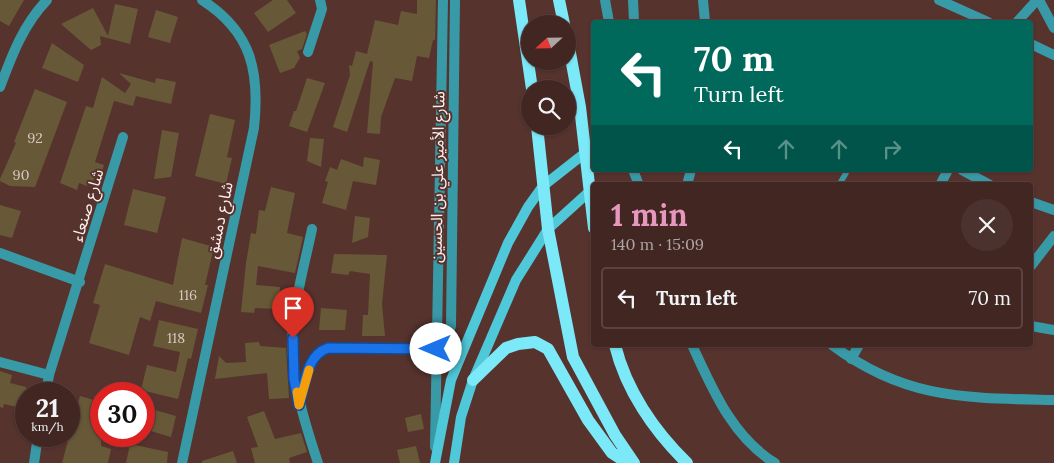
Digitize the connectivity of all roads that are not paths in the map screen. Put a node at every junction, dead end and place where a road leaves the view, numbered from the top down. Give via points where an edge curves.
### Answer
1 (47, 0) edge
2 (202, 0) edge
3 (320, 0) edge
4 (443, 0) edge
5 (455, 0) edge
6 (519, 0) edge
7 (559, 0) edge
8 (605, 0) edge
9 (633, 0) edge
10 (704, 0) edge
11 (939, 0) edge
12 (1038, 0) edge
13 (562, 15) edge
14 (609, 20) edge
15 (634, 20) edge
16 (705, 20) edge
17 (984, 20) edge
18 (1018, 20) edge
19 (1054, 28) edge
20 (1033, 45) edge
21 (308, 52) dead end
22 (1054, 55) edge
23 (573, 70) edge
24 (531, 80) edge
25 (0, 88) edge
26 (538, 135) edge
27 (123, 137) dead end
28 (586, 153) junction
29 (846, 172) dead end
30 (966, 172) edge
31 (841, 182) edge
32 (984, 182) edge
33 (543, 186) junction
34 (590, 191) junction
35 (591, 200) edge
36 (1033, 203) edge
37 (1054, 210) edge
38 (548, 228) junction
39 (312, 229) dead end
40 (1054, 236) edge
41 (0, 253) edge
42 (1033, 263) edge
43 (80, 282) junction
44 (1033, 326) edge
45 (1054, 330) edge
46 (616, 347) edge
47 (693, 347) edge
48 (835, 347) edge
49 (858, 347) edge
50 (436, 349) junction
51 (852, 360) junction
52 (0, 362) edge
53 (49, 376) junction
54 (473, 380) junction
55 (48, 382) edge
56 (1054, 400) edge
57 (299, 405) junction
58 (36, 447) edge
59 (435, 460) edge
60 (34, 463) edge
61 (182, 463) edge
62 (318, 463) edge
63 (454, 463) edge
64 (628, 463) edge
65 (634, 463) edge
66 (687, 463) edge
67 (775, 463) edge

1 - 25 street via 18,40
2 - 61 street, شارع دمشق via 226,17 237,30 250,55 256,79 256,101 254,128
3 - 21 street via 322,9
4 - 50 street, شارع الأمير علي بن الحسين
5 - 50 street, شارع الأمير علي بن الحسين via 452,326 445,342
6 - 24 main road
7 - 13 main road
8 - 14 street
9 - 15 street
10 - 16 street
11 - 17 street
12 - 18 street
12 - 19 street
20 - 22 street
23 - 28 main road
26 - 33 main road
27 - 43 street, شارع صنعاء
28 - 33 main road, شارع الأمير علي بن الحسين
28 - 34 main road
29 - 31 lane
30 - 32 street
33 - 38 main road
33 - 59 main road, شارع الأمير علي بن الحسين via 508,243 451,380
34 - 35 main road
34 - 38 main road
36 - 37 street
38 - 54 main road via 516,280
38 - 65 main road via 573,357 615,435
39 - 57 street via 294,316 294,379
40 - 42 street
41 - 43 street
43 - 53 street, شارع صنعاء
44 - 45 street
46 - 66 main road via 637,400 663,440
47 - 67 street via 731,420 748,442
48 - 51 street
49 - 51 street
50 - 57 street via 328,348 312,360
50 - 59 street, شارع الأمير علي بن الحسين
51 - 56 street via 933,393 966,398
52 - 53 street
53 - 55 street, شارع صنعاء
54 - 63 main road via 461,417
54 - 64 main road via 506,348 535,342 548,349 612,453
57 - 62 street
58 - 60 street

